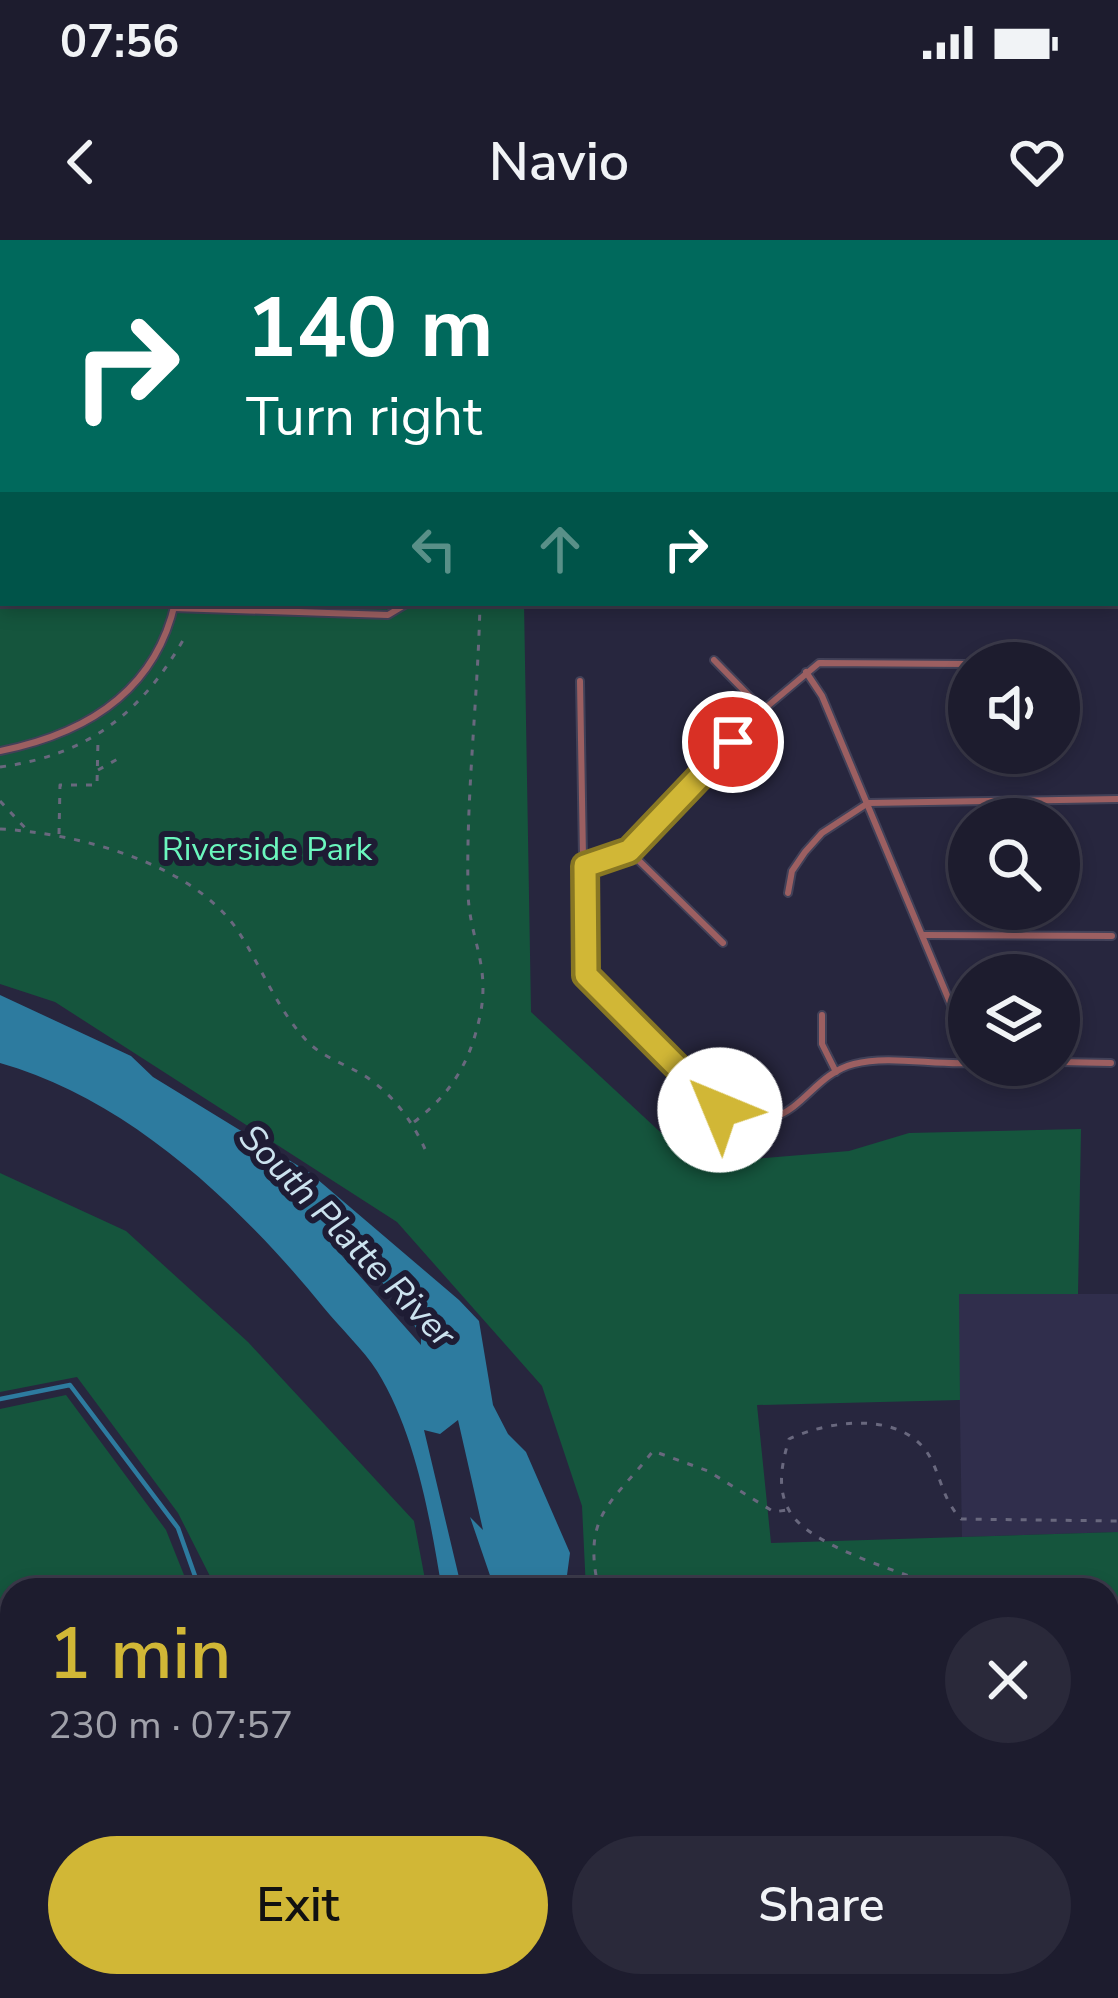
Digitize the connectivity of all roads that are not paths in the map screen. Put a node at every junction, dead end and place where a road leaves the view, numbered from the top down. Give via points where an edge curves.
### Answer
1 (174, 606) edge
2 (403, 606) edge
3 (714, 660) dead end
4 (948, 664) edge
5 (806, 671) junction
6 (580, 681) dead end
7 (764, 710) junction
8 (0, 751) edge
9 (1118, 799) edge
10 (868, 803) junction
11 (629, 851) junction
12 (585, 866) junction
13 (788, 893) dead end
14 (923, 935) junction
15 (1112, 936) dead end
16 (723, 943) dead end
17 (948, 996) edge
18 (822, 1016) dead end
19 (948, 1063) edge
20 (1080, 1063) edge
21 (1112, 1063) dead end
22 (836, 1072) junction

1 - 2 lane via 388,615
1 - 8 lane via 143,677 108,711 65,734
3 - 7 lane
4 - 5 lane via 833,663
5 - 7 lane
5 - 10 lane
6 - 12 lane
7 - 11 lane
9 - 10 lane
10 - 13 lane via 813,842
10 - 14 lane
11 - 12 lane
11 - 16 lane
12 - 22 lane via 586,975 720,1110 792,1113
14 - 15 lane
14 - 17 lane
18 - 22 lane via 822,1044
19 - 22 lane via 855,1064
20 - 21 lane

